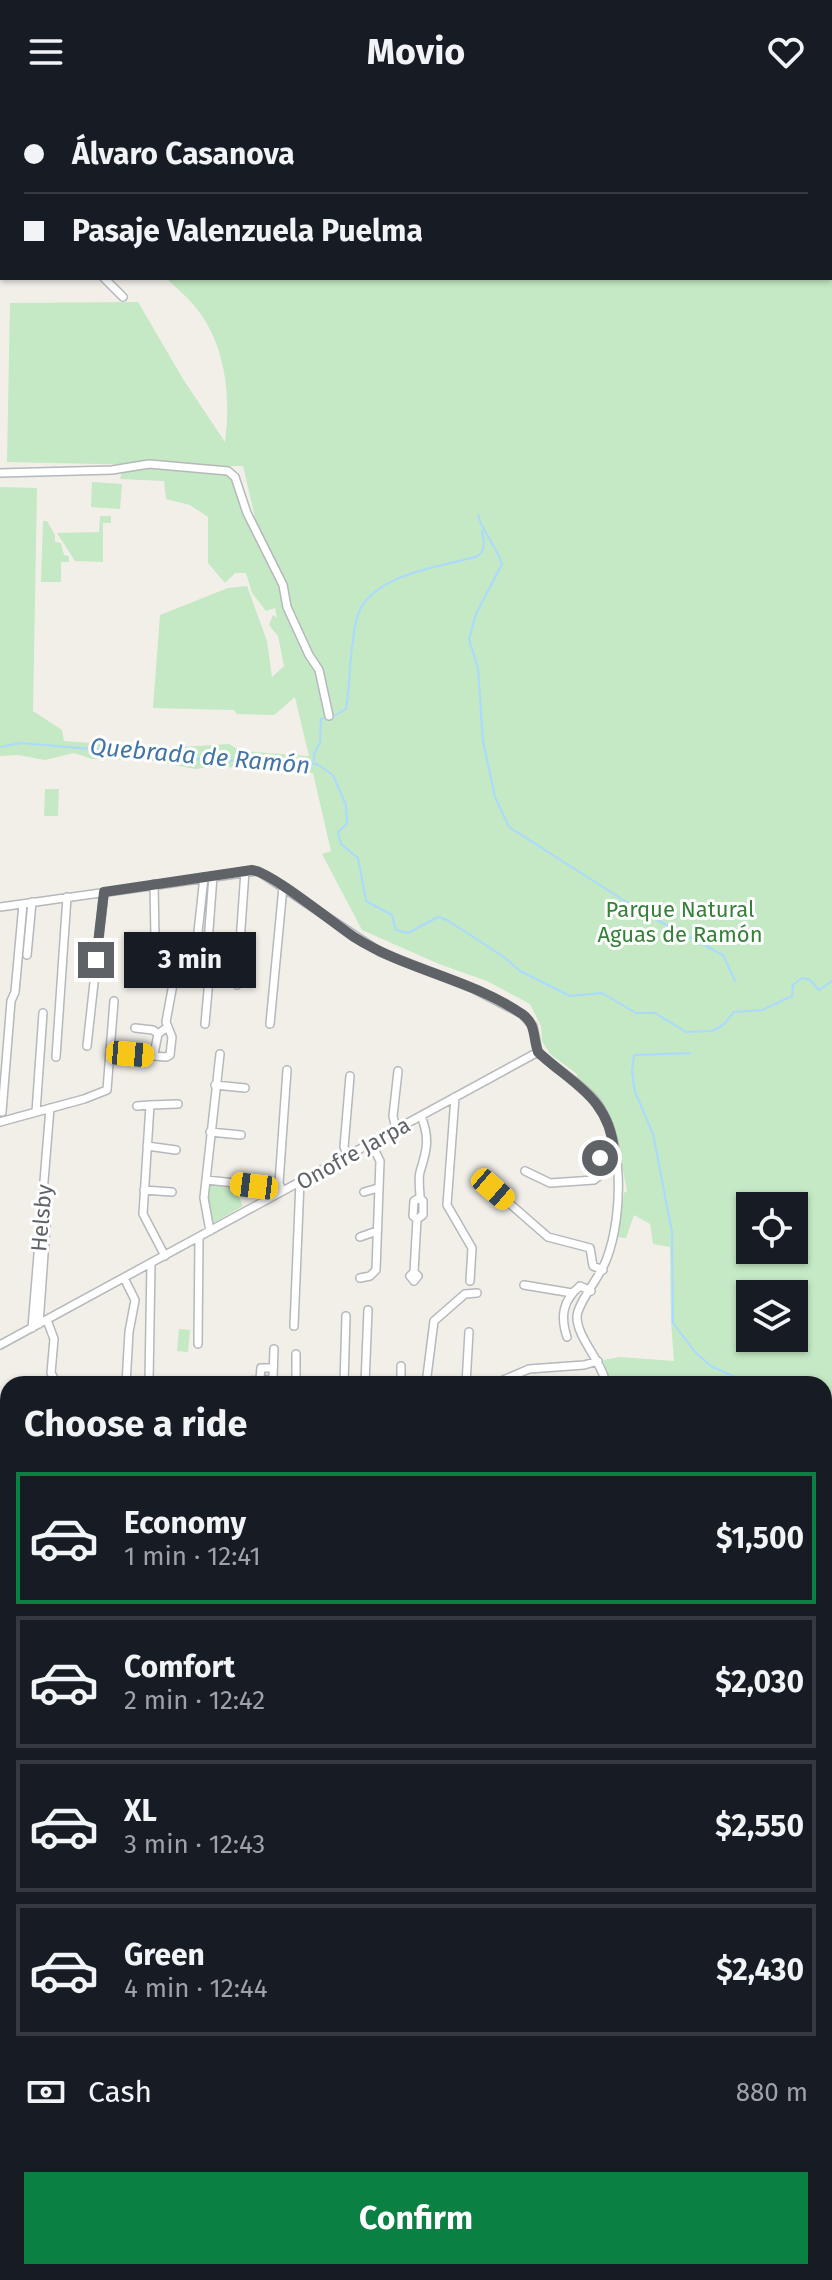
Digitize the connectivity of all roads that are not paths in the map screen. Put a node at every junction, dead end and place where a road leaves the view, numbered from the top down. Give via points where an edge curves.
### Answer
1 (106, 280) edge
2 (123, 297) dead end
3 (0, 473) edge
4 (329, 716) dead end
5 (245, 871) junction
6 (213, 876) junction
7 (204, 877) junction
8 (154, 884) junction
9 (283, 887) junction
10 (104, 892) junction
11 (67, 897) junction
12 (32, 902) junction
13 (23, 904) junction
14 (0, 907) edge
15 (175, 939) dead end
16 (27, 955) dead end
17 (167, 957) dead end
18 (138, 978) dead end
19 (169, 983) junction
20 (237, 985) dead end
21 (114, 1001) dead end
22 (43, 1013) dead end
23 (205, 1024) dead end
24 (270, 1024) dead end
25 (135, 1028) dead end
26 (166, 1028) junction
27 (158, 1034) junction
28 (87, 1046) dead end
29 (538, 1052) junction
30 (130, 1054) dead end
31 (154, 1054) junction
32 (220, 1054) dead end
33 (56, 1057) dead end
34 (287, 1070) dead end
35 (398, 1071) dead end
36 (350, 1076) dead end
37 (215, 1085) junction
38 (245, 1088) dead end
39 (455, 1097) junction
40 (178, 1104) dead end
41 (150, 1105) junction
42 (137, 1106) dead end
43 (50, 1108) junction
44 (2, 1112) dead end
45 (36, 1112) junction
46 (421, 1116) junction
47 (0, 1122) edge
48 (396, 1129) junction
49 (210, 1132) junction
50 (241, 1135) dead end
51 (368, 1145) junction
52 (147, 1146) junction
53 (176, 1150) dead end
54 (614, 1151) junction
55 (348, 1155) junction
56 (525, 1171) dead end
57 (206, 1180) junction
58 (300, 1182) junction
59 (255, 1185) dead end
60 (378, 1188) junction
61 (493, 1189) dead end
62 (144, 1190) junction
63 (282, 1191) junction
64 (172, 1192) dead end
65 (364, 1192) dead end
66 (47, 1212) dead end
67 (210, 1231) junction
68 (377, 1231) junction
69 (199, 1237) junction
70 (360, 1237) dead end
71 (165, 1256) junction
72 (151, 1263) junction
73 (603, 1270) junction
74 (414, 1272) dead end
75 (124, 1278) junction
76 (360, 1278) dead end
77 (470, 1281) dead end
78 (524, 1285) dead end
79 (591, 1291) junction
80 (477, 1293) dead end
81 (572, 1293) junction
82 (368, 1310) dead end
83 (346, 1316) dead end
84 (39, 1324) junction
85 (294, 1326) dead end
86 (469, 1332) dead end
87 (567, 1337) dead end
88 (198, 1344) dead end
89 (0, 1345) edge
90 (274, 1349) dead end
91 (296, 1354) dead end
92 (598, 1361) junction
93 (401, 1366) dead end
94 (53, 1376) edge
95 (126, 1376) edge
96 (149, 1376) edge
97 (273, 1376) edge
98 (296, 1376) edge
99 (344, 1376) edge
100 (365, 1376) edge
101 (401, 1376) edge
102 (427, 1376) edge
103 (466, 1376) edge
104 (513, 1376) edge
105 (603, 1376) edge

1 - 2 street
3 - 4 street via 149,464 232,474 319,670
5 - 6 street
5 - 9 street via 267,874
5 - 20 street
6 - 7 street
6 - 23 street
7 - 8 street
7 - 19 street via 194,977
8 - 10 street
8 - 15 street via 155,938
9 - 24 street
9 - 29 street via 380,952 522,1014 533,1026
10 - 11 street
10 - 28 street
11 - 12 street
11 - 33 street
12 - 13 street
12 - 16 street
13 - 14 street
13 - 44 street
17 - 19 street
18 - 19 street
19 - 26 street
21 - 43 street via 107,1090
22 - 45 street
25 - 27 street
26 - 27 street
26 - 31 street via 172,1037 170,1055
27 - 31 street
29 - 39 street, Onofre Jarpa
29 - 54 street via 598,1105 610,1127
30 - 31 street
32 - 37 street
34 - 63 street
35 - 48 street
36 - 55 street via 344,1147
37 - 38 street
37 - 49 street
39 - 46 street, Onofre Jarpa
39 - 77 street via 447,1205 472,1248
40 - 41 street
41 - 42 street
41 - 52 street
43 - 45 street
43 - 84 street, Helsby
45 - 47 street
46 - 48 street, Onofre Jarpa
46 - 74 street via 427,1131 426,1164 420,1171 423,1215 417,1219
48 - 51 street, Onofre Jarpa
49 - 50 street
49 - 57 street
51 - 55 street, Onofre Jarpa
51 - 60 street via 379,1165
52 - 53 street
52 - 62 street
54 - 56 street via 600,1158 594,1180 550,1183
54 - 73 street via 618,1204
55 - 58 street, Onofre Jarpa
57 - 59 street
57 - 67 street
58 - 63 street, Onofre Jarpa
58 - 85 street
60 - 65 street
60 - 68 street
61 - 73 street via 548,1237 590,1248 593,1266
62 - 64 street
62 - 71 street via 143,1214
63 - 67 street, Onofre Jarpa
66 - 84 street
67 - 69 street, Onofre Jarpa
68 - 70 street
68 - 76 street via 376,1270
69 - 71 street, Onofre Jarpa
69 - 88 street
71 - 72 street, Onofre Jarpa
72 - 75 street, Onofre Jarpa
72 - 96 street
73 - 79 street
75 - 84 street, Onofre Jarpa
75 - 95 street via 135,1300
78 - 81 street
79 - 81 street via 580,1286
79 - 92 street via 577,1320
80 - 102 street via 465,1294 434,1321
81 - 87 street via 563,1311
82 - 100 street
83 - 99 street
84 - 89 street, Onofre Jarpa
84 - 94 street via 54,1339
86 - 103 street
90 - 97 street
91 - 98 street
92 - 104 street via 529,1369
92 - 105 street
93 - 101 street

